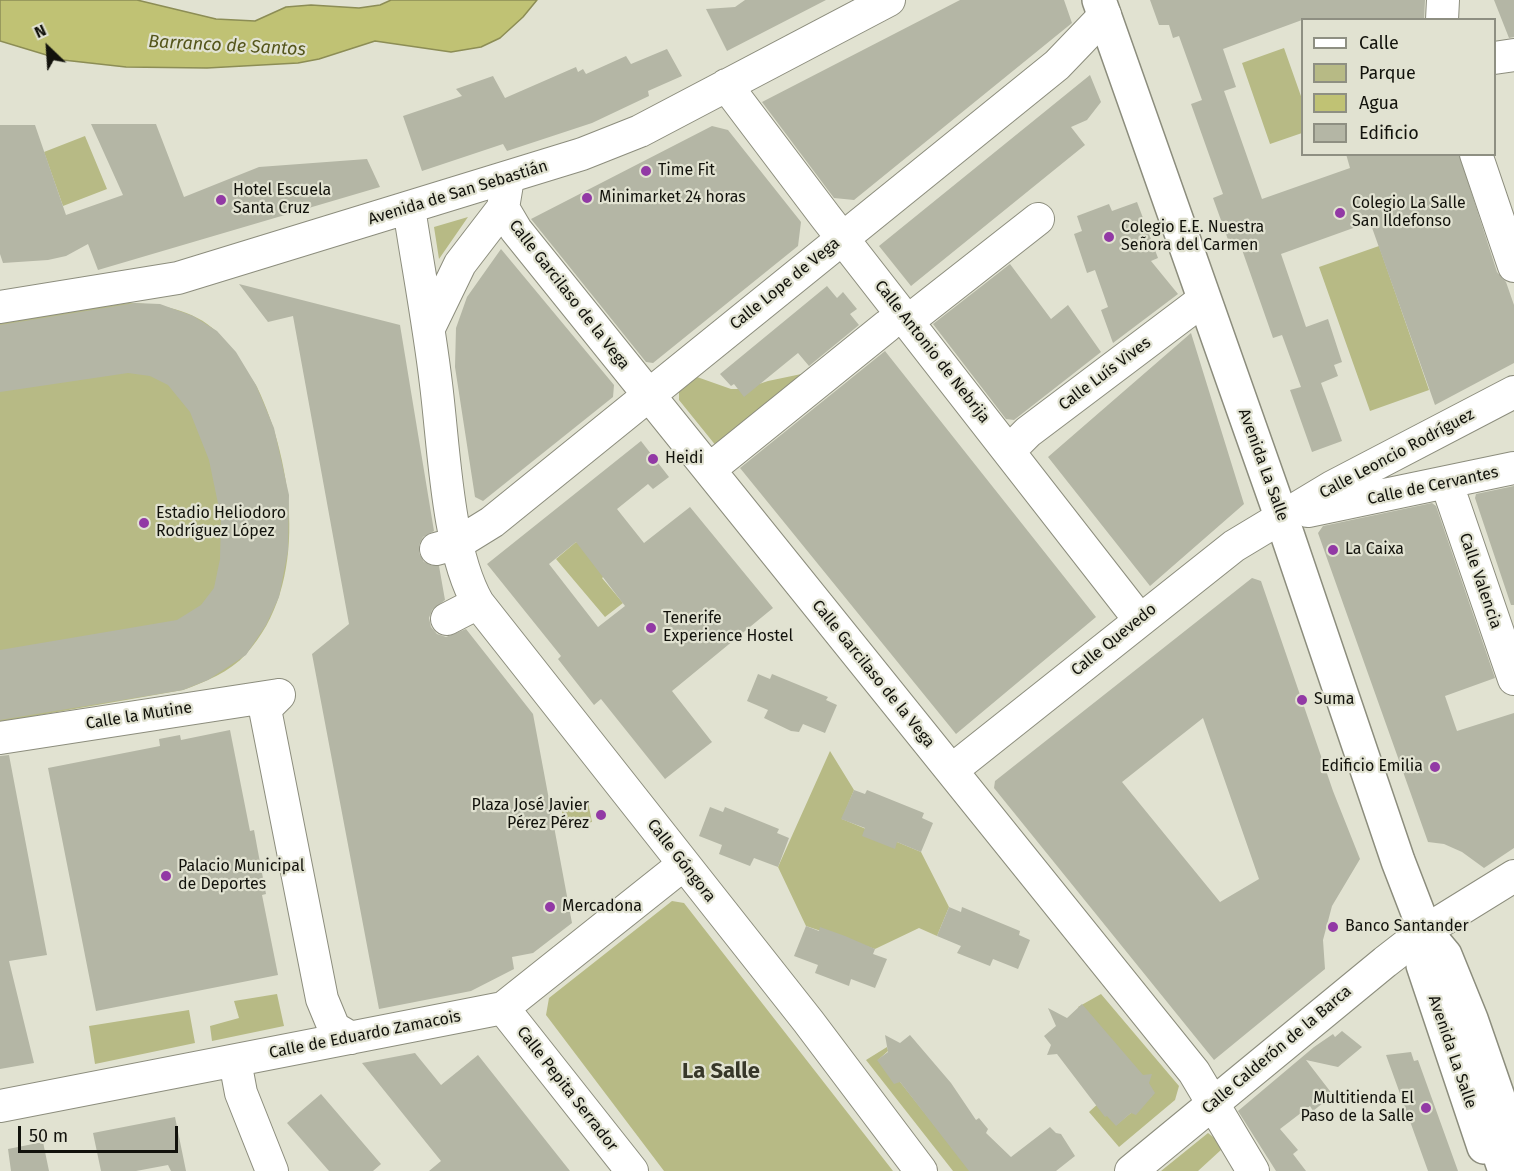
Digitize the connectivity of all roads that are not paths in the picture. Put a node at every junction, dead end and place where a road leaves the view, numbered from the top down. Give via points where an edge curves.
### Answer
1 (889, 0) edge
2 (1443, 0) edge
3 (1102, 8) edge
4 (1442, 18) edge
5 (1514, 55) edge
6 (1496, 58) edge
7 (726, 85) junction
8 (1477, 156) edge
9 (505, 193) junction
10 (409, 208) junction
11 (1038, 219) dead end
12 (842, 238) junction
13 (1514, 266) edge
14 (1203, 300) junction
15 (0, 307) edge
16 (897, 324) junction
17 (429, 328) junction
18 (1514, 392) edge
19 (648, 395) junction
20 (1009, 451) junction
21 (720, 461) dead end
22 (1514, 468) edge
23 (1447, 483) junction
24 (1281, 516) junction
25 (447, 546) junction
26 (478, 603) junction
27 (447, 619) dead end
28 (1139, 619) junction
29 (1514, 679) edge
30 (0, 738) edge
31 (952, 770) junction
32 (684, 864) junction
33 (1514, 876) edge
34 (1425, 931) junction
35 (502, 1008) junction
36 (351, 1038) junction
37 (235, 1061) junction
38 (1214, 1102) junction
39 (0, 1106) edge
40 (1514, 1143) edge
41 (272, 1171) edge
42 (632, 1171) edge
43 (921, 1171) edge
44 (1131, 1171) edge
45 (1253, 1171) edge
46 (1492, 1171) edge
47 (1505, 1171) edge

1 - 7 street, Avenida de San Sebastián
2 - 4 street
3 - 12 street, Calle Lope de Vega via 1057,65
3 - 14 main road, Avenida La Salle
5 - 6 street
7 - 9 street, Avenida de San Sebastián
7 - 12 street, Calle Antonio de Nebrija
8 - 13 street
9 - 10 street, Avenida de San Sebastián
9 - 17 street via 460,264
9 - 19 street, Calle Garcilaso de la Vega via 516,230
10 - 15 street, Avenida de San Sebastián via 178,278
10 - 17 street, Calle Góngora
11 - 16 street
12 - 16 street, Calle Antonio de Nebrija
12 - 19 street, Calle Lope de Vega
14 - 20 street, Calle Luís Vives
14 - 24 main road, Avenida La Salle
16 - 20 street, Calle Antonio de Nebrija
16 - 21 street
17 - 25 street, Calle Góngora via 445,462
18 - 24 street, Calle Leoncio Rodríguez
19 - 25 street, Calle Lope de Vega via 492,522
19 - 31 street, Calle Garcilaso de la Vega
20 - 28 street, Calle Antonio de Nebrija
22 - 23 street, Calle de Cervantes
23 - 24 street, Calle de Cervantes
23 - 29 street, Calle Valencia
24 - 28 street, Calle Quevedo via 1234,546
24 - 34 main road, Avenida La Salle
25 - 26 street, Calle Góngora
26 - 27 street
26 - 32 street, Calle Góngora
28 - 31 street, Calle Quevedo
30 - 36 street, Calle la Mutine via 279,695 286,706
31 - 38 street, Calle Garcilaso de la Vega
32 - 35 street, Calle de Eduardo Zamacois
32 - 43 street, Calle Góngora
33 - 34 street, Calle Calderón de la Barca
34 - 38 street, Calle Calderón de la Barca
34 - 40 main road, Avenida La Salle via 1445,955
34 - 46 main road, Avenida La Salle via 1423,965
34 - 47 main road
35 - 36 street, Calle de Eduardo Zamacois
35 - 42 street, Calle Pepita Serrador
36 - 37 street, Calle de Eduardo Zamacois
37 - 39 street, Calle de Eduardo Zamacois
37 - 41 street via 241,1093
38 - 44 street, Calle Calderón de la Barca
38 - 45 street, Calle Garcilaso de la Vega

